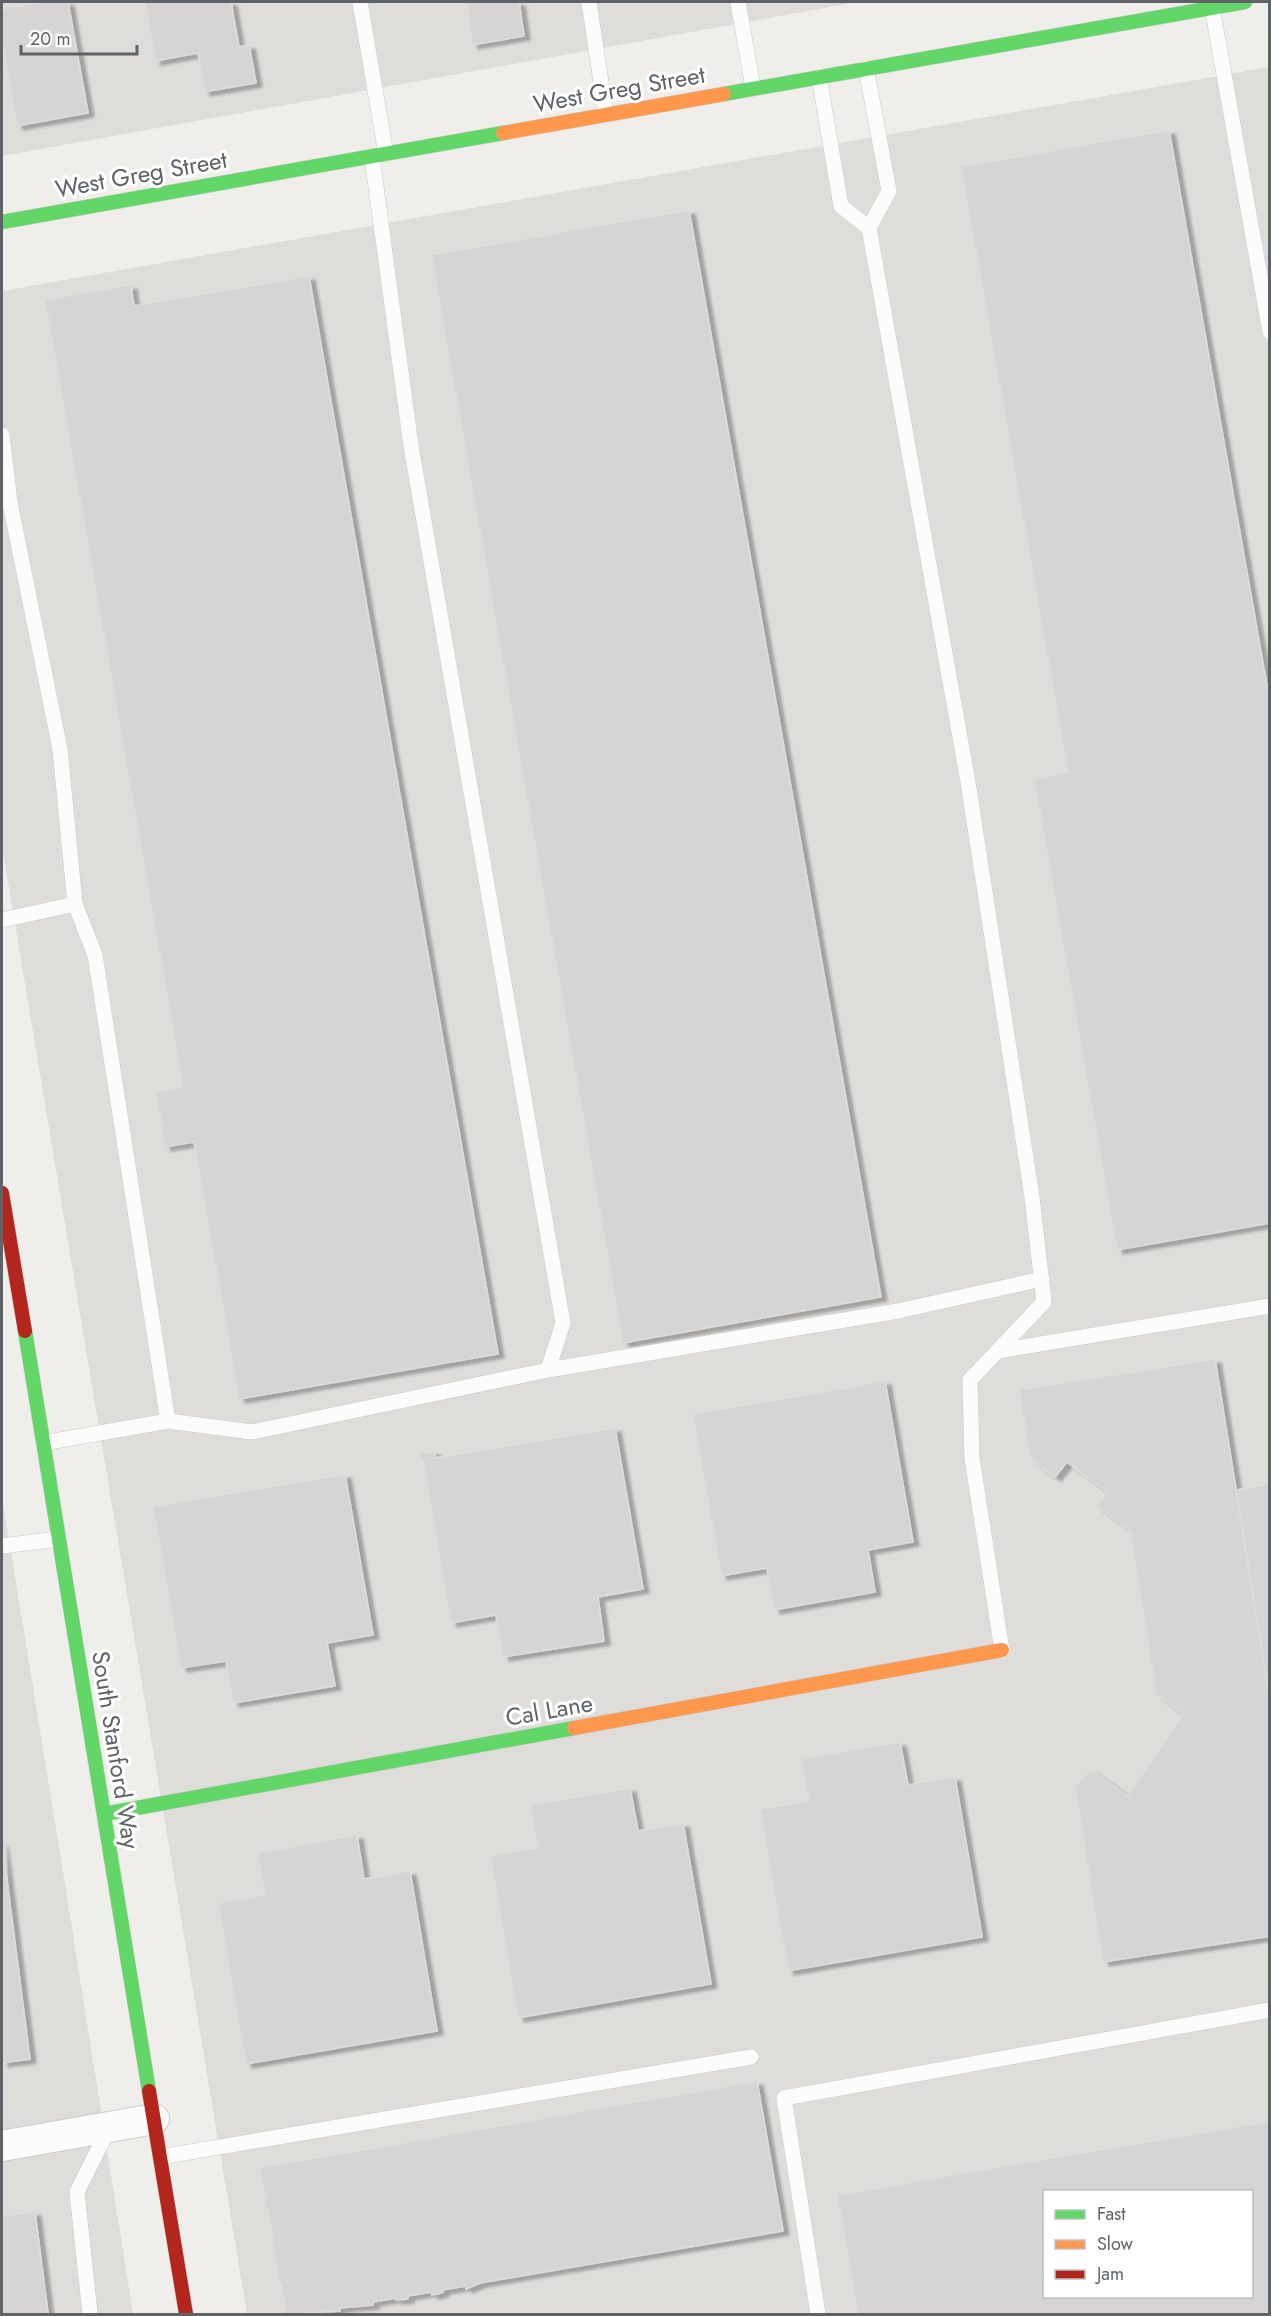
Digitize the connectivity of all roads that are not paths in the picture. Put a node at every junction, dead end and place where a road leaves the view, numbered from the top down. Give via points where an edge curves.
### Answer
1 (360, 2) edge
2 (589, 2) edge
3 (738, 2) edge
4 (1144, 2) edge
5 (1245, 2) edge
6 (1212, 7) junction
7 (1147, 18) junction
8 (866, 68) junction
9 (819, 77) junction
10 (753, 88) junction
11 (606, 115) junction
12 (379, 155) junction
13 (2, 222) edge
14 (869, 228) junction
15 (1269, 332) edge
16 (2, 435) edge
17 (6, 503) edge
18 (75, 904) junction
19 (2, 920) edge
20 (2, 1193) edge
21 (1042, 1279) junction
22 (1269, 1306) edge
23 (998, 1351) junction
24 (548, 1371) junction
25 (168, 1421) junction
26 (43, 1443) junction
27 (58, 1539) junction
28 (2, 1546) edge
29 (1002, 1650) joint
30 (104, 1814) junction
31 (1269, 2010) edge
32 (751, 2057) dead end
33 (154, 2119) junction
34 (110, 2126) junction
35 (2, 2146) edge
36 (160, 2157) junction
37 (90, 2314) edge
38 (186, 2314) edge
39 (819, 2314) edge

1 - 12 lane
2 - 11 lane
3 - 10 lane
4 - 7 lane
5 - 6 street, West Greg Street
6 - 7 street, West Greg Street
6 - 15 lane
7 - 8 street, West Greg Street
8 - 9 street, West Greg Street
8 - 14 lane via 889,191
9 - 10 street, West Greg Street
9 - 14 lane via 841,206
10 - 11 street, West Greg Street
11 - 12 street, West Greg Street
12 - 13 street, West Greg Street
12 - 24 lane via 411,446 563,1323
14 - 21 lane via 968,782
16 - 17 lane
17 - 18 lane via 60,749
18 - 19 lane
18 - 25 lane via 95,955
20 - 26 street, South Stanford Way
21 - 23 lane via 1044,1302
21 - 24 lane via 898,1311
22 - 23 lane
23 - 29 lane via 970,1380 970,1391 972,1458
24 - 25 lane via 252,1432
25 - 26 lane
26 - 27 street, South Stanford Way
27 - 28 lane
27 - 30 street, South Stanford Way
29 - 30 street, Cal Lane
30 - 33 street, South Stanford Way
31 - 39 lane via 784,2098
32 - 36 lane
33 - 34 street
33 - 36 street, South Stanford Way
34 - 35 street
34 - 37 lane via 77,2192
36 - 38 street, South Stanford Way

